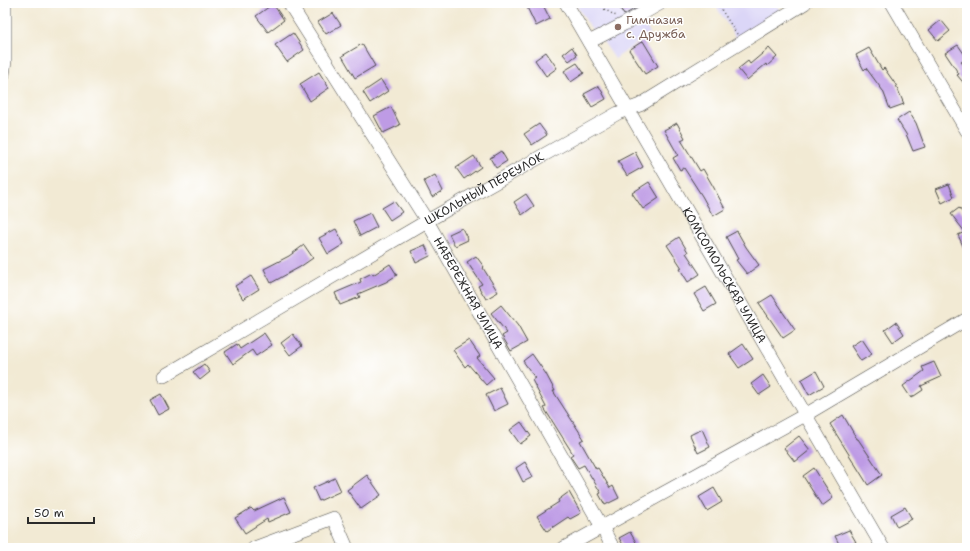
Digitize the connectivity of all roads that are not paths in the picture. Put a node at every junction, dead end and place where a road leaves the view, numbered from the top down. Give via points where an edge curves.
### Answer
1 (5, 3) edge
2 (289, 3) edge
3 (566, 3) edge
4 (661, 3) edge
5 (805, 3) edge
6 (892, 3) edge
7 (590, 42) junction
8 (3, 75) edge
9 (629, 110) junction
10 (967, 131) edge
11 (427, 221) junction
12 (967, 319) edge
13 (164, 376) dead end
14 (805, 415) junction
15 (602, 526) junction
16 (254, 548) edge
17 (347, 548) edge
18 (564, 548) edge
19 (613, 548) edge
20 (883, 548) edge

1 - 8 street
2 - 11 street, НАБЕРЕЖНАЯ УЛИЦА
3 - 7 street, КОМСОМОЛЬСКАЯ УЛИЦА
4 - 7 street
5 - 9 street, ШКОЛЬНЫЙ ПЕРЕУЛОК via 640,106
6 - 10 street
7 - 9 street, КОМСОМОЛЬСКАЯ УЛИЦА
9 - 11 street, ШКОЛЬНЫЙ ПЕРЕУЛОК via 618,113
9 - 14 street, КОМСОМОЛЬСКАЯ УЛИЦА
11 - 13 street, ШКОЛЬНЫЙ ПЕРЕУЛОК
11 - 15 street, НАБЕРЕЖНАЯ УЛИЦА
12 - 14 street
14 - 15 street
14 - 20 street, КОМСОМОЛЬСКАЯ УЛИЦА
15 - 18 street
15 - 19 street, НАБЕРЕЖНАЯ УЛИЦА
16 - 17 street via 334,518

